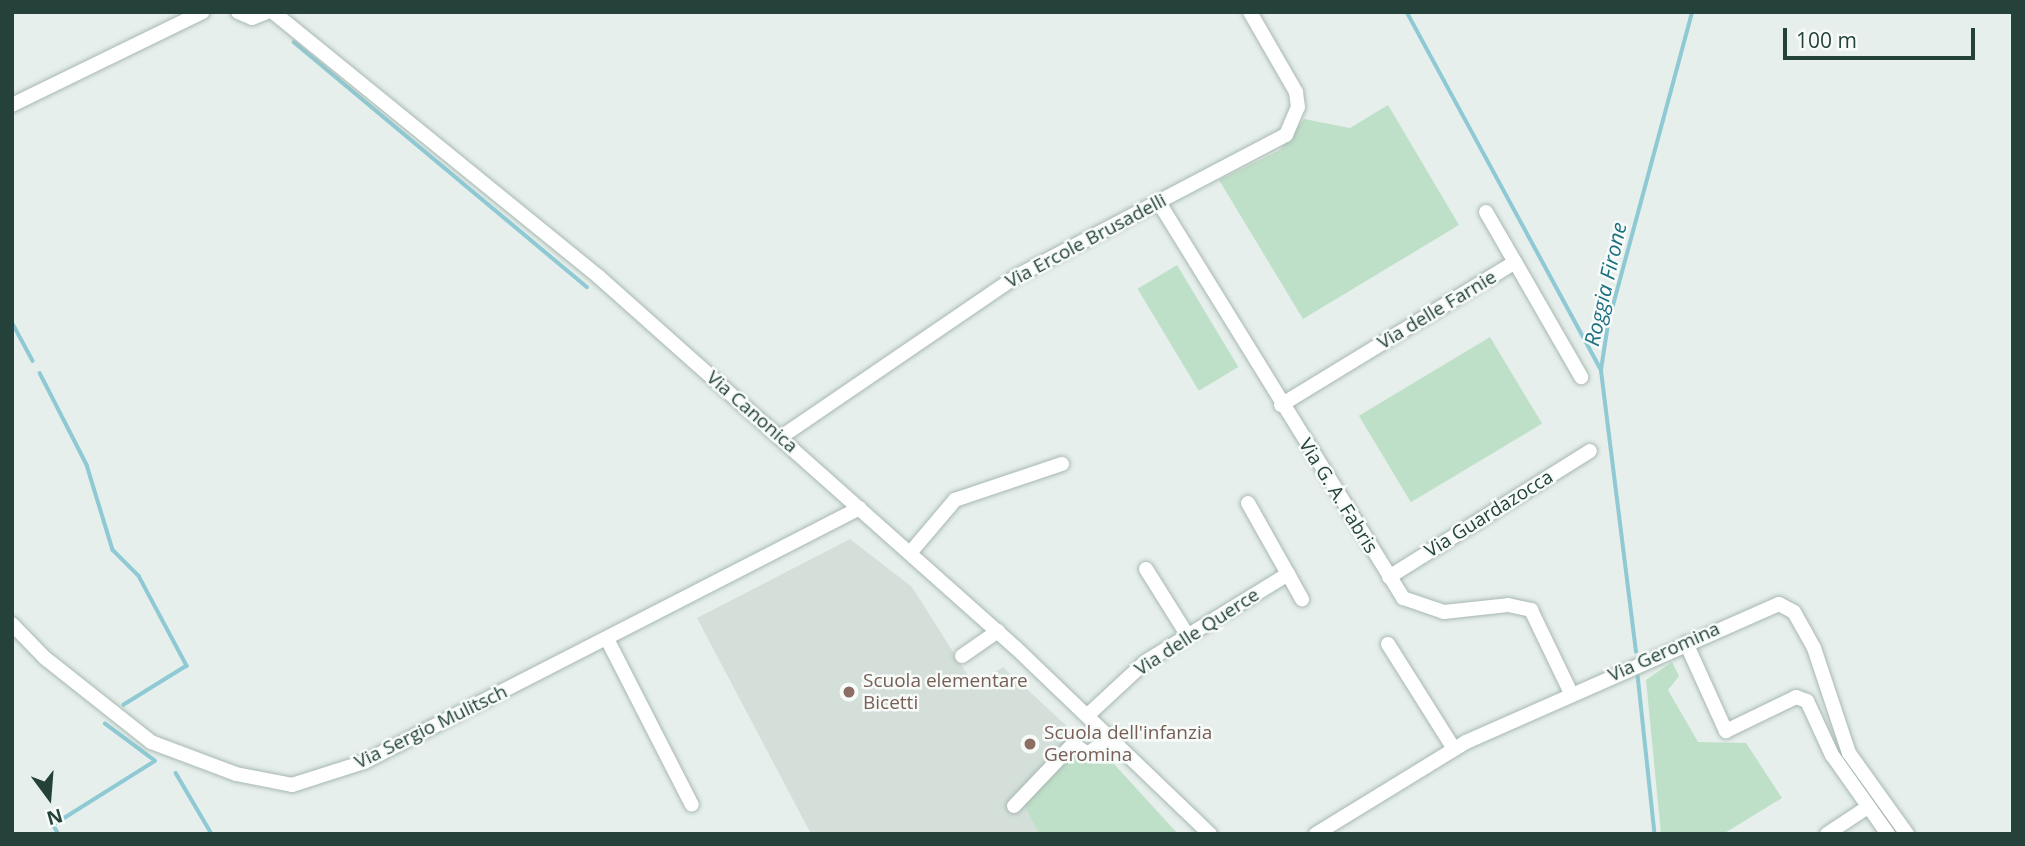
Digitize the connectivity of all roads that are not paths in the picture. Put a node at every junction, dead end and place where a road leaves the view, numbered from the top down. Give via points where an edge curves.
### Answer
1 (203, 12) edge
2 (238, 12) edge
3 (267, 12) edge
4 (273, 12) edge
5 (1250, 12) edge
6 (12, 105) edge
7 (1158, 201) junction
8 (1486, 212) dead end
9 (1515, 262) junction
10 (1581, 377) dead end
11 (1281, 405) junction
12 (781, 437) junction
13 (1590, 451) dead end
14 (1062, 464) dead end
15 (1248, 503) dead end
16 (860, 508) junction
17 (910, 553) junction
18 (1146, 569) dead end
19 (1288, 574) junction
20 (1389, 577) junction
21 (1301, 599) dead end
22 (12, 624) edge
23 (998, 631) junction
24 (1188, 636) junction
25 (607, 639) junction
26 (1686, 643) junction
27 (1388, 644) dead end
28 (962, 656) dead end
29 (1571, 693) junction
30 (1088, 714) junction
31 (1111, 736) junction
32 (1454, 749) junction
33 (692, 805) dead end
34 (1014, 806) dead end
35 (1868, 807) junction
36 (1210, 834) edge
37 (1316, 834) edge
38 (1827, 834) edge
39 (1888, 834) edge
40 (1907, 834) edge

1 - 6 street
2 - 3 street via 252,18
4 - 12 street, Via Canonica via 599,277
5 - 7 street, Via Ercole Brusadelli via 1296,92 1294,123 1272,144
7 - 11 street, Via G. A. Fabris
7 - 12 street, Via Ercole Brusadelli via 1017,276
8 - 9 street
9 - 10 street, Via delle Farnie
9 - 11 street, Via delle Farnie
11 - 20 street, Via G. A. Fabris
12 - 16 street, Via Canonica
13 - 20 street, Via Guardazocca
14 - 17 street via 955,500
15 - 19 street
16 - 17 street, Via Canonica
16 - 25 street, Via Sergio Mulitsch
17 - 23 street, Via Canonica
18 - 24 street
19 - 21 street
19 - 24 street, Via delle Querce
20 - 29 street, Via G. A. Fabris via 1403,598 1444,612 1508,605 1531,610
22 - 25 street, Via Sergio Mulitsch via 45,658 151,742 236,774 292,785 364,762
23 - 28 street
23 - 30 street, Via Canonica
24 - 30 street, Via delle Querce via 1145,662
25 - 33 street
26 - 29 street, Via Geromina
26 - 35 street via 1726,731 1801,697 1811,705 1832,755
26 - 40 street, Via Geromina via 1772,605 1794,612 1823,666 1849,753
27 - 32 street
29 - 32 street, Via Geromina
30 - 31 street, Via Canonica
31 - 34 street via 1088,754 1073,744
31 - 36 street, Via Canonica
32 - 37 street, Via Geromina
35 - 38 street
35 - 39 street

